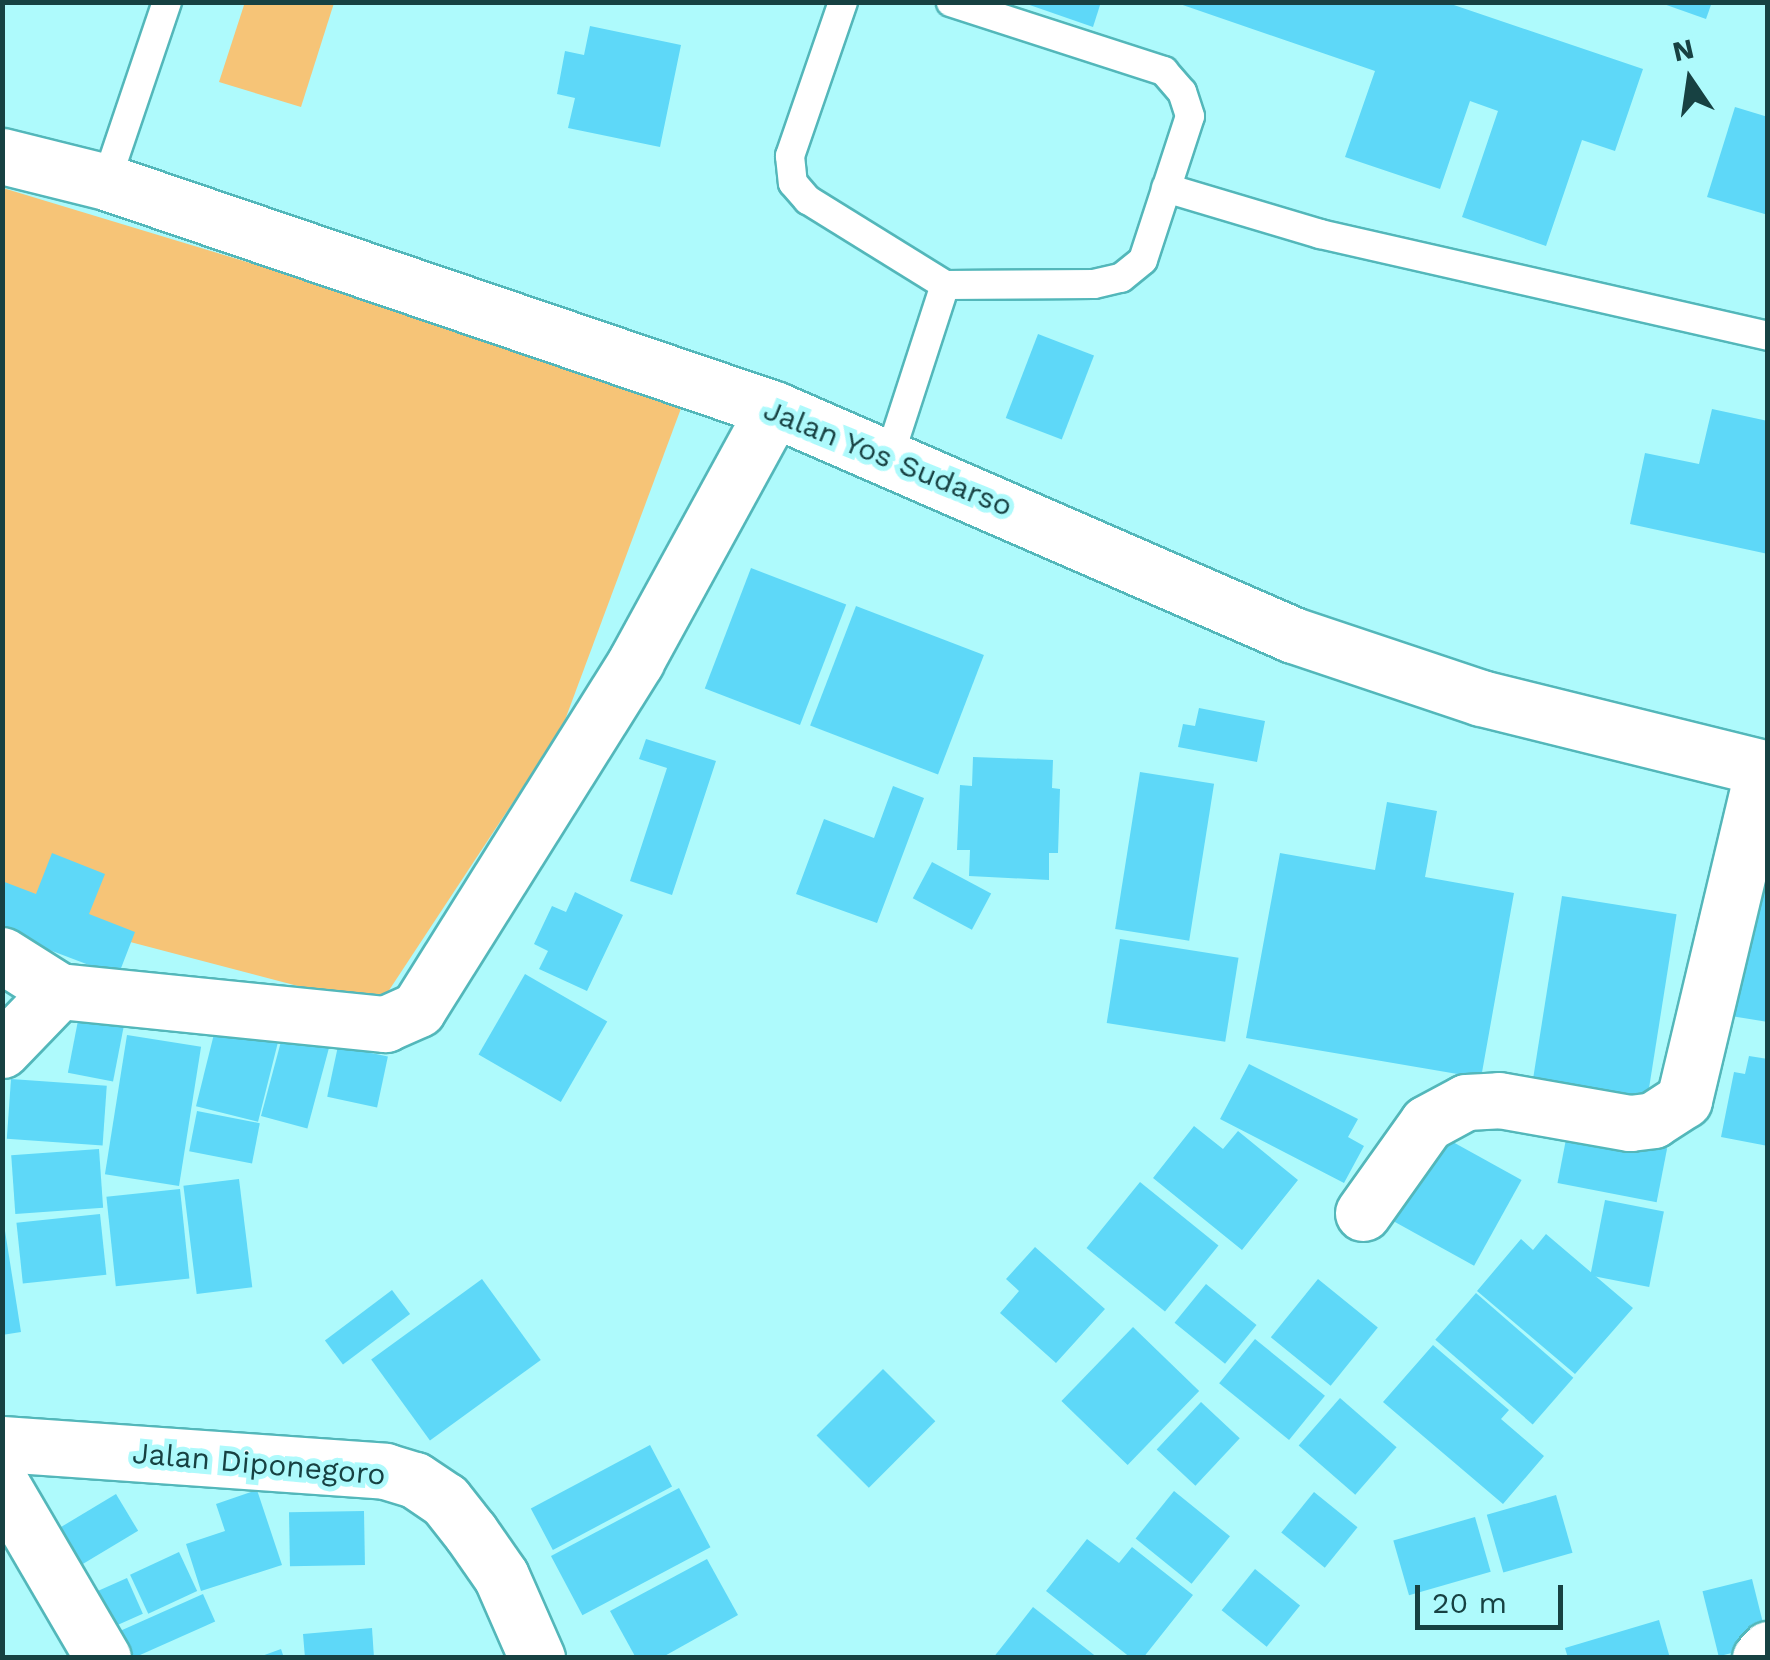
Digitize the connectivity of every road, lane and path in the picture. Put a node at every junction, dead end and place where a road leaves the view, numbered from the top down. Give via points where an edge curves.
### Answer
1 (167, 2) edge
2 (842, 2) edge
3 (951, 2) edge
4 (2, 156) edge
5 (106, 182) junction
6 (1166, 188) junction
7 (945, 285) junction
8 (1768, 336) edge
9 (774, 409) junction
10 (890, 454) junction
11 (1765, 769) edge
12 (2, 955) edge
13 (59, 992) junction
14 (2, 1050) edge
15 (1363, 1213) dead end
16 (2, 1444) edge
17 (2, 1485) edge
18 (1768, 1649) edge
19 (103, 1658) edge
20 (537, 1658) edge
21 (1760, 1658) edge

1 - 5 lane
2 - 7 lane via 790,156 793,183 808,200
3 - 6 lane via 1164,71 1190,116
4 - 5 main road, Jalan Yos Sudarso
5 - 9 main road, Jalan Yos Sudarso
6 - 7 lane via 1143,260 1121,278
6 - 8 lane via 1320,234
7 - 10 lane
9 - 10 main road, Jalan Yos Sudarso
9 - 13 main road via 636,661 418,1008 385,1024
10 - 11 main road, Jalan Yos Sudarso via 1292,634 1481,698
11 - 15 main road via 1684,1100 1653,1120 1630,1123 1499,1100 1466,1102 1427,1124
12 - 13 main road
13 - 14 main road
16 - 20 main road, Jalan Diponegoro via 385,1471 414,1480 444,1500 481,1547
17 - 19 main road
18 - 21 main road

